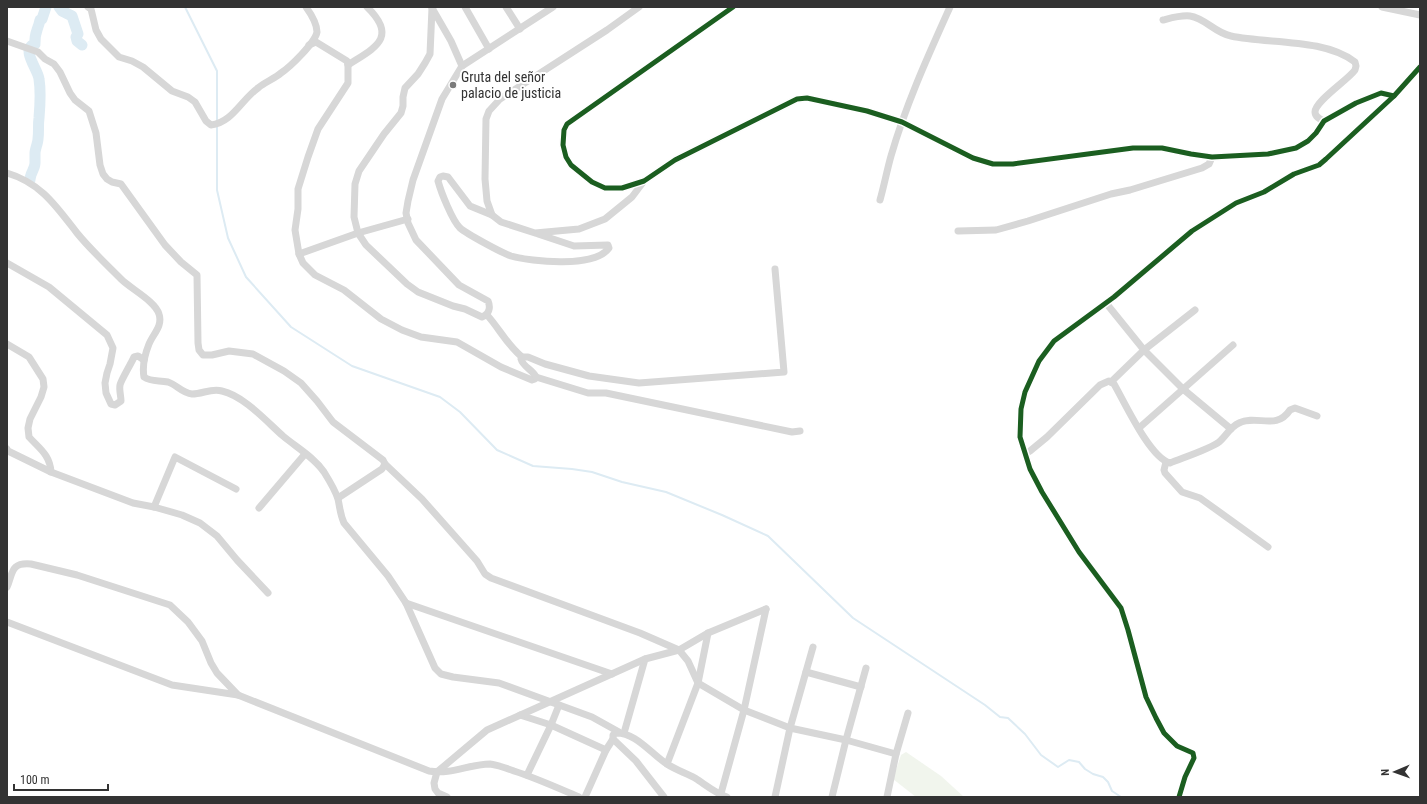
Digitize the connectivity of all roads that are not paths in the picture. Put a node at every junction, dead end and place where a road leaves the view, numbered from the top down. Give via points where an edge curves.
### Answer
1 (88, 7) edge
2 (306, 7) edge
3 (367, 7) edge
4 (432, 7) edge
5 (465, 7) edge
6 (506, 7) edge
7 (639, 7) edge
8 (733, 7) edge
9 (950, 7) edge
10 (1382, 7) edge
11 (550, 8) edge
12 (1420, 15) edge
13 (1163, 20) dead end
14 (520, 29) junction
15 (7, 41) edge
16 (309, 45) junction
17 (489, 49) junction
18 (348, 65) junction
19 (462, 66) junction
20 (1420, 67) edge
21 (1394, 96) junction
22 (1324, 120) junction
23 (902, 122) junction
24 (1212, 157) junction
25 (7, 173) edge
26 (644, 181) junction
27 (880, 200) dead end
28 (492, 215) junction
29 (408, 219) junction
30 (958, 231) dead end
31 (358, 233) junction
32 (535, 233) junction
33 (299, 254) junction
34 (7, 263) edge
35 (775, 269) dead end
36 (1106, 302) junction
37 (1195, 310) dead end
38 (487, 315) junction
39 (7, 344) edge
40 (1233, 345) dead end
41 (1144, 350) junction
42 (522, 357) junction
43 (144, 360) junction
44 (536, 378) junction
45 (1111, 382) junction
46 (1183, 390) junction
47 (1317, 416) dead end
48 (1139, 428) junction
49 (1231, 428) junction
50 (800, 431) dead end
51 (7, 449) edge
52 (305, 454) junction
53 (1025, 454) junction
54 (1166, 462) junction
55 (384, 464) junction
56 (51, 472) junction
57 (236, 490) dead end
58 (338, 498) junction
59 (154, 507) junction
60 (259, 508) dead end
61 (1268, 548) dead end
62 (7, 587) edge
63 (268, 593) dead end
64 (406, 603) junction
65 (7, 622) edge
66 (708, 633) junction
67 (814, 647) dead end
68 (678, 650) junction
69 (645, 660) junction
70 (866, 668) dead end
71 (806, 672) junction
72 (612, 674) junction
73 (698, 683) junction
74 (861, 687) junction
75 (238, 695) junction
76 (550, 702) junction
77 (559, 705) junction
78 (744, 710) junction
79 (908, 713) dead end
80 (520, 715) junction
81 (551, 726) junction
82 (790, 728) junction
83 (621, 733) junction
84 (613, 739) junction
85 (846, 740) junction
86 (606, 750) junction
87 (896, 754) junction
88 (667, 764) junction
89 (437, 772) junction
90 (527, 775) junction
91 (723, 796) edge
92 (448, 797) edge
93 (580, 797) edge
94 (585, 797) edge
95 (664, 797) edge
96 (776, 797) edge
97 (832, 797) edge
98 (887, 797) edge
99 (1179, 797) edge

1 - 16 street via 91,9 101,39 119,57 143,67 172,91 195,102 211,125 219,124 232,114 258,88 282,73
2 - 16 street via 316,24 317,32
3 - 18 street via 376,17 382,35 379,44
4 - 19 street
4 - 31 street via 430,54 418,74 405,88 401,113 359,171 355,184 354,217
5 - 17 street
6 - 14 street
7 - 28 street via 500,99 489,111 486,119 484,179
8 - 26 street via 567,124 563,145 566,157 571,165 592,182 605,188 622,188
9 - 23 street
10 - 12 street
11 - 14 street
13 - 22 street via 1184,15 1192,16 1230,36 1308,45 1338,52 1352,59 1355,62 1355,70 1316,108 1316,115
14 - 17 street
15 - 55 street via 38,52 54,64 75,100 89,111 96,133 103,174 112,182 121,184 165,245 196,275 199,350 202,355 229,351 253,354 284,371 301,383 333,422 384,460
16 - 18 street via 316,42 347,61
17 - 19 street
18 - 33 street via 348,83 318,129 298,189 295,230
19 - 29 street via 438,108 413,180 406,213
20 - 21 street
21 - 22 street via 1381,93
21 - 36 street via 1319,165 1294,174 1264,192 1236,203 1192,231
22 - 24 street via 1308,141 1296,148 1268,154
23 - 24 street via 967,155 993,164 1014,164 1133,148 1162,148
23 - 26 street via 867,111 807,98 797,99 675,160
23 - 27 street
24 - 30 street via 1209,164 1202,168 1028,221 996,230
25 - 43 street via 32,184 44,193 98,257 158,311 160,322
26 - 32 street via 632,197 605,219 578,229
28 - 32 street via 502,222
28 - 32 street via 470,206 448,177 440,176 440,190 459,226 510,256 541,261 577,261 603,254 609,248 608,245 574,246
29 - 31 street
29 - 38 street via 416,240 459,285 488,301 490,306
31 - 33 street
31 - 38 street via 366,245 396,275 418,292 478,316
33 - 44 street via 314,275 344,290 381,319 421,337 457,342 501,367 532,380
34 - 43 street via 49,287 107,335 113,348 105,383 111,404 115,405 121,401 121,381 134,357 138,356
35 - 42 street via 784,372 639,383 589,376
36 - 41 street
36 - 53 street via 1054,341 1039,361 1025,392 1021,409 1020,437
37 - 41 street
38 - 42 street via 513,350
39 - 56 street via 29,357 43,379 44,387 30,418 28,433 46,455
40 - 46 street
41 - 45 street
41 - 46 street
42 - 44 street via 522,362
43 - 52 street via 144,377 147,379 168,382 192,394 212,390 227,392 247,404
44 - 50 street via 588,393 606,393 792,432
45 - 48 street
45 - 53 street via 1100,384 1047,437
46 - 48 street
46 - 49 street
47 - 49 street via 1295,408 1280,420 1239,422
48 - 54 street via 1156,453
49 - 54 street via 1214,445 1170,463
51 - 56 street
52 - 58 street via 319,465
52 - 60 street
53 - 99 street via 1046,498 1080,552 1121,608 1146,697 1164,733 1177,746 1193,753 1194,758
54 - 61 street via 1165,473 1179,490 1200,498
55 - 58 street via 382,469
55 - 68 street via 422,499 491,578 640,633
56 - 59 street via 134,503
57 - 59 street via 175,457
58 - 64 street via 344,522 388,576
59 - 63 street via 200,523 217,536
62 - 75 street via 11,572 25,563 77,575 170,605 188,622 202,641 216,673
64 - 72 street
64 - 76 street via 431,660 441,674 499,683
65 - 75 street via 172,685
66 - 68 street
66 - 73 street
66 - 78 street via 766,609
67 - 71 street
68 - 69 street
68 - 73 street via 688,661
69 - 72 street
69 - 83 street
70 - 74 street
71 - 74 street
71 - 82 street
72 - 76 street
73 - 78 street
73 - 88 street
74 - 85 street
75 - 89 street
76 - 77 street
76 - 80 street
77 - 81 street
77 - 83 street via 592,717
78 - 82 street
78 - 91 street
79 - 87 street
80 - 81 street
80 - 89 street via 487,730
81 - 86 street
81 - 90 street
82 - 85 street
82 - 96 street
83 - 84 street via 615,732
83 - 88 street via 642,744
84 - 86 street
84 - 95 street via 636,761
85 - 87 street
85 - 97 street
86 - 94 street
87 - 98 street
88 - 91 street
89 - 90 street via 492,764
89 - 92 street via 434,783 436,789 438,793
90 - 93 street

